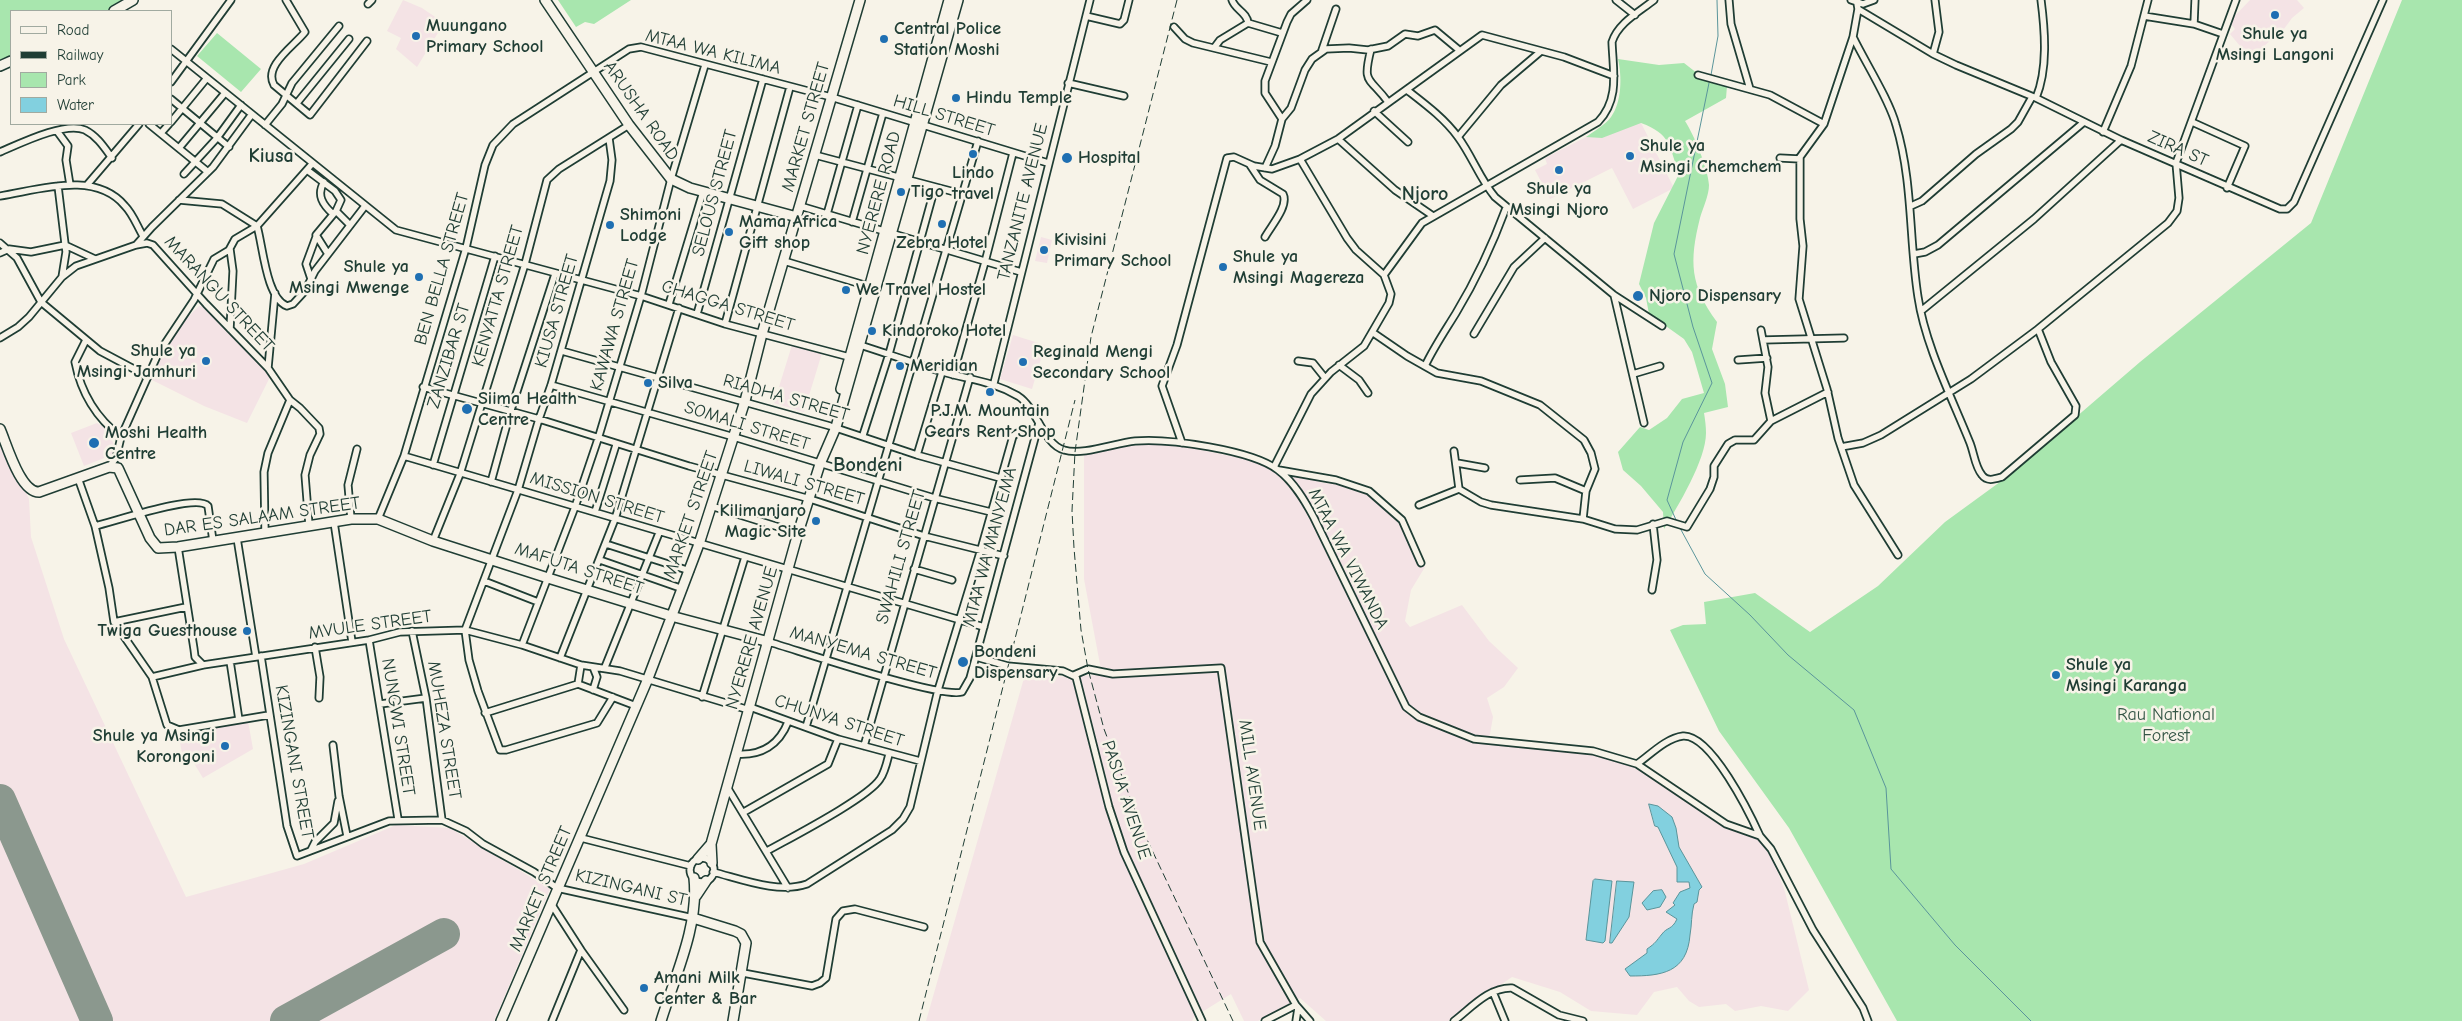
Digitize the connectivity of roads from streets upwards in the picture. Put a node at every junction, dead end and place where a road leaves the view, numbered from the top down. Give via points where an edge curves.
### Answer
1 (133, 0) edge
2 (231, 0) edge
3 (286, 0) edge
4 (545, 0) edge
5 (860, 0) edge
6 (949, 0) edge
7 (958, 0) edge
8 (1090, 0) edge
9 (1129, 0) edge
10 (1232, 0) edge
11 (1307, 0) edge
12 (1616, 0) edge
13 (1654, 0) edge
14 (1729, 0) edge
15 (1874, 0) edge
16 (1936, 0) edge
17 (2041, 0) edge
18 (2148, 0) edge
19 (2195, 0) edge
20 (2236, 0) edge
21 (2384, 0) edge
22 (1855, 3) edge
23 (1336, 9) dead end
24 (119, 10) edge
25 (1634, 15) junction
26 (1086, 16) junction
27 (2144, 16) junction
28 (1248, 23) junction
29 (2194, 24) junction
30 (339, 26) dead end
31 (1174, 27) dead end
32 (1282, 33) junction
33 (2223, 34) junction
34 (1853, 36) junction
35 (349, 39) dead end
36 (368, 41) dead end
37 (1214, 48) junction
38 (1371, 49) junction
39 (172, 50) edge
40 (1322, 50) junction
41 (1459, 50) junction
42 (1540, 52) junction
43 (1933, 54) junction
44 (187, 62) junction
45 (1271, 62) junction
46 (705, 65) junction
47 (593, 71) junction
48 (1698, 75) dead end
49 (1614, 76) junction
50 (207, 78) junction
51 (763, 80) junction
52 (172, 81) edge
53 (1068, 83) junction
54 (790, 87) junction
55 (1750, 89) junction
56 (1407, 90) junction
57 (225, 93) junction
58 (286, 94) junction
59 (1124, 96) dead end
60 (2034, 97) junction
61 (831, 98) junction
62 (172, 100) edge
63 (1388, 102) junction
64 (297, 104) junction
65 (241, 105) junction
66 (858, 105) junction
67 (182, 109) junction
68 (1374, 111) junction
69 (883, 113) junction
70 (252, 114) junction
71 (1282, 119) junction
72 (172, 121) edge
73 (919, 122) junction
74 (2084, 122) junction
75 (2192, 122) junction
76 (200, 124) junction
77 (629, 124) junction
78 (1824, 124) junction
79 (137, 125) edge
80 (150, 125) edge
81 (168, 125) edge
82 (265, 125) junction
83 (81, 126) edge
84 (57, 131) junction
85 (2103, 132) junction
86 (162, 133) junction
87 (1458, 137) junction
88 (218, 138) junction
89 (609, 138) junction
90 (1338, 140) junction
91 (2121, 140) junction
92 (978, 141) junction
93 (1408, 142) dead end
94 (229, 147) junction
95 (179, 148) junction
96 (0, 152) edge
97 (1013, 153) junction
98 (815, 155) junction
99 (112, 158) junction
100 (1780, 158) dead end
101 (1300, 159) junction
102 (1800, 159) junction
103 (841, 161) junction
104 (196, 162) junction
105 (1048, 163) junction
106 (2176, 163) junction
107 (312, 164) junction
108 (1250, 165) junction
109 (868, 168) junction
110 (1265, 168) junction
111 (307, 170) junction
112 (208, 172) junction
113 (184, 174) dead end
114 (904, 177) junction
115 (671, 179) junction
116 (324, 182) junction
117 (70, 185) junction
118 (87, 185) junction
119 (58, 186) junction
120 (934, 187) junction
121 (1486, 187) junction
122 (2227, 188) junction
123 (703, 192) junction
124 (962, 194) junction
125 (0, 196) edge
126 (179, 200) junction
127 (730, 200) junction
128 (365, 206) junction
129 (800, 206) junction
130 (1910, 206) junction
131 (758, 207) junction
132 (1506, 208) junction
133 (334, 213) junction
134 (827, 214) junction
135 (1433, 216) junction
136 (798, 217) junction
137 (852, 222) junction
138 (350, 225) junction
139 (257, 226) junction
140 (889, 233) junction
141 (143, 236) junction
142 (316, 237) junction
143 (1265, 237) dead end
144 (1545, 238) junction
145 (920, 242) junction
146 (0, 243) edge
147 (65, 245) junction
148 (136, 245) junction
149 (466, 248) junction
150 (9, 249) junction
151 (230, 250) junction
152 (946, 250) junction
153 (0, 253) edge
154 (328, 254) junction
155 (1914, 254) junction
156 (495, 256) junction
157 (95, 259) junction
158 (784, 261) junction
159 (986, 262) junction
160 (525, 264) junction
161 (1020, 272) junction
162 (555, 274) junction
163 (1384, 275) junction
164 (62, 277) junction
165 (311, 279) junction
166 (582, 280) junction
167 (874, 288) junction
168 (275, 292) junction
169 (197, 294) junction
170 (1614, 294) junction
171 (641, 296) junction
172 (42, 302) junction
173 (206, 304) junction
174 (669, 304) junction
175 (190, 306) junction
176 (679, 308) junction
177 (1921, 311) junction
178 (697, 314) junction
179 (726, 324) junction
180 (1662, 326) dead end
181 (230, 329) junction
182 (2038, 329) junction
183 (1761, 330) dead end
184 (1372, 332) junction
185 (762, 334) junction
186 (1474, 334) dead end
187 (0, 338) edge
188 (1844, 338) dead end
189 (86, 340) junction
190 (1763, 340) junction
191 (1811, 340) junction
192 (857, 344) junction
193 (562, 351) junction
194 (889, 354) junction
195 (853, 358) junction
196 (1766, 358) junction
197 (1738, 360) dead end
198 (1298, 361) dead end
199 (914, 362) junction
200 (1339, 365) junction
201 (1425, 366) junction
202 (1660, 366) dead end
203 (618, 367) junction
204 (268, 368) junction
205 (942, 372) junction
206 (1633, 374) junction
207 (953, 375) junction
208 (147, 376) junction
209 (659, 376) junction
210 (970, 377) junction
211 (1325, 378) junction
212 (994, 383) junction
213 (551, 385) junction
214 (423, 387) junction
215 (1828, 392) junction
216 (1368, 393) dead end
217 (1949, 393) junction
218 (453, 396) junction
219 (290, 400) junction
220 (745, 401) junction
221 (608, 402) junction
222 (482, 403) junction
223 (510, 412) junction
224 (648, 413) junction
225 (539, 419) junction
226 (1771, 420) junction
227 (1644, 422) dead end
228 (1039, 423) junction
229 (833, 427) junction
230 (0, 428) edge
231 (1037, 433) junction
232 (863, 436) junction
233 (121, 437) junction
234 (734, 437) junction
235 (598, 439) junction
236 (828, 442) joint
237 (1182, 442) junction
238 (616, 445) junction
239 (888, 446) junction
240 (1841, 448) junction
241 (357, 449) dead end
242 (638, 451) junction
243 (1454, 451) dead end
244 (917, 455) junction
245 (404, 456) junction
246 (944, 463) junction
247 (1457, 463) junction
248 (820, 464) junction
249 (433, 465) junction
250 (109, 467) junction
251 (1485, 468) dead end
252 (1277, 469) junction
253 (460, 474) junction
254 (722, 475) junction
255 (78, 478) junction
256 (1000, 478) junction
257 (1520, 480) dead end
258 (491, 482) junction
259 (880, 482) junction
260 (1459, 489) junction
261 (518, 490) junction
262 (1586, 491) junction
263 (934, 498) junction
264 (810, 499) junction
265 (1419, 505) dead end
266 (711, 506) junction
267 (575, 507) junction
268 (595, 512) junction
269 (991, 512) junction
270 (139, 515) junction
271 (869, 518) junction
272 (1583, 518) junction
273 (351, 519) junction
274 (615, 519) junction
275 (380, 520) junction
276 (334, 522) junction
277 (1653, 524) junction
278 (309, 525) junction
279 (96, 526) junction
280 (265, 532) junction
281 (659, 532) junction
282 (798, 533) junction
283 (924, 536) junction
284 (237, 538) junction
285 (213, 541) junction
286 (433, 541) junction
287 (606, 544) junction
288 (699, 544) junction
289 (178, 547) junction
290 (981, 549) junction
291 (1898, 555) dead end
292 (1004, 556) junction
293 (648, 557) junction
294 (745, 557) junction
295 (491, 558) junction
296 (600, 560) junction
297 (1421, 563) dead end
298 (788, 568) junction
299 (914, 569) junction
300 (690, 571) junction
301 (641, 574) junction
302 (548, 578) junction
303 (952, 580) dead end
304 (484, 581) junction
305 (848, 586) junction
306 (586, 589) junction
307 (683, 589) junction
308 (1652, 590) dead end
309 (538, 602) junction
310 (630, 602) junction
311 (904, 604) junction
312 (186, 608) junction
313 (671, 616) junction
314 (959, 620) junction
315 (114, 622) junction
316 (984, 627) junction
317 (464, 630) junction
318 (723, 630) junction
319 (412, 631) junction
320 (369, 640) junction
321 (352, 642) junction
322 (769, 642) junction
323 (522, 645) junction
324 (315, 648) junction
325 (259, 656) junction
326 (976, 657) junction
327 (560, 658) junction
328 (826, 658) junction
329 (230, 661) junction
330 (581, 665) junction
331 (203, 666) junction
332 (593, 667) junction
333 (605, 667) junction
334 (1074, 675) junction
335 (882, 676) junction
336 (152, 677) junction
337 (970, 678) joint
338 (647, 681) junction
339 (578, 684) junction
340 (594, 690) junction
341 (938, 690) junction
342 (613, 697) junction
343 (702, 697) junction
344 (319, 698) dead end
345 (426, 698) junction
346 (380, 704) junction
347 (636, 706) junction
348 (749, 708) junction
349 (485, 713) junction
350 (270, 715) junction
351 (239, 720) junction
352 (788, 722) junction
353 (806, 727) junction
354 (838, 739) junction
355 (333, 744) dead end
356 (864, 746) junction
357 (736, 754) junction
358 (889, 754) junction
359 (920, 761) junction
360 (1637, 764) junction
361 (727, 787) junction
362 (339, 796) junction
363 (744, 812) junction
364 (398, 819) junction
365 (442, 820) junction
366 (347, 836) junction
367 (1760, 836) junction
368 (581, 838) junction
369 (711, 844) junction
370 (311, 850) junction
371 (767, 851) junction
372 (698, 859) junction
373 (691, 866) junction
374 (712, 868) junction
375 (694, 878) junction
376 (706, 881) junction
377 (557, 888) junction
378 (788, 888) junction
379 (696, 896) junction
380 (552, 905) junction
381 (693, 918) junction
382 (924, 927) dead end
383 (581, 950) junction
384 (743, 973) junction
385 (1493, 992) junction
386 (1297, 1006) junction
387 (624, 1010) dead end
388 (1200, 1020) edge
389 (501, 1021) edge
390 (552, 1021) edge
391 (661, 1021) edge
392 (733, 1021) edge
393 (1265, 1021) edge
394 (1296, 1021) edge
395 (1310, 1021) edge
396 (1454, 1021) edge
397 (1505, 1021) edge
398 (1583, 1021) edge
399 (1868, 1021) edge

1 - 24 street
2 - 44 street
3 - 58 street via 305,30 271,73 274,85
4 - 47 street, ARUSHA ROAD
5 - 61 street, MARKET STREET
6 - 73 street, NYERERE ROAD
7 - 73 street, NYERERE ROAD
8 - 26 street, TANZANITE AVENUE
9 - 26 street via 1120,24
10 - 28 street
11 - 32 street via 1291,14
12 - 25 street
13 - 25 street
14 - 55 street via 1732,24
15 - 22 street
16 - 43 street via 1939,32
17 - 60 street via 2044,62 2042,83
18 - 27 street
19 - 29 street
20 - 33 street
21 - 122 street, ZIRA ST via 2294,202 2287,209 2280,210
22 - 34 street
22 - 43 street, ZIRA ST
23 - 40 street
25 - 49 street via 1612,42
26 - 53 street, TANZANITE AVENUE
27 - 29 street
27 - 85 street via 2131,66
28 - 32 street
28 - 37 street via 1220,40
29 - 33 street
30 - 58 street
31 - 37 street via 1188,40
32 - 45 street
33 - 75 street
34 - 78 street
34 - 130 street via 1896,122
35 - 64 street
36 - 64 street via 310,115
37 - 45 street
38 - 40 street
38 - 41 street via 1391,45 1407,33 1418,36 1434,30
38 - 63 street via 1368,81
39 - 44 street, CHAGGA STREET
40 - 71 street via 1308,63 1291,108
41 - 42 street via 1486,35
41 - 56 street
42 - 49 street via 1564,57
42 - 87 street via 1501,85
43 - 60 street, ZIRA ST
44 - 50 street, CHAGGA STREET
44 - 52 street
45 - 71 street via 1265,81 1266,93
46 - 47 street, MTAA WA KILIMA via 641,47
46 - 51 street, MTAA WA KILIMA
46 - 115 street, KAWAWA STREET
47 - 77 street, ARUSHA ROAD
47 - 149 street, BEN BELLA STREET via 513,124 493,145 485,165
48 - 55 street
49 - 121 street via 1612,102 1598,122
50 - 57 street, CHAGGA STREET
50 - 67 street
51 - 54 street, MTAA WA KILIMA
51 - 127 street, SELOUS STREET
53 - 59 street
53 - 105 street, TANZANITE AVENUE
54 - 61 street, MTAA WA KILIMA
54 - 131 street
55 - 78 street via 1780,99
56 - 63 street
56 - 87 street
57 - 65 street, CHAGGA STREET
57 - 76 street
58 - 64 street
58 - 82 street
60 - 74 street, ZIRA ST
60 - 130 street via 2011,129 1976,154 1922,201
61 - 66 street, HILL STREET
61 - 98 street, MARKET STREET
62 - 67 street
63 - 68 street
65 - 70 street, CHAGGA STREET
65 - 88 street
66 - 69 street, HILL STREET
66 - 103 street
67 - 72 street
67 - 76 street
68 - 90 street
68 - 93 street
69 - 73 street, HILL STREET
69 - 109 street
70 - 82 street, CHAGGA STREET
70 - 94 street
71 - 110 street
73 - 92 street, HILL STREET
73 - 114 street, NYERERE ROAD
74 - 85 street, ZIRA ST
74 - 155 street via 1938,245
75 - 106 street
75 - 122 street via 2245,146
76 - 88 street
76 - 95 street
77 - 89 street, KENYATTA STREET
77 - 115 street, ARUSHA ROAD
78 - 102 street
79 - 99 street
80 - 86 street
81 - 86 street
82 - 107 street, CHAGGA STREET
83 - 84 street
83 - 99 street
84 - 96 street
84 - 117 street via 68,146 66,160
85 - 91 street, ZIRA ST
86 - 95 street
87 - 121 street
88 - 94 street
88 - 104 street
89 - 160 street, KENYATTA STREET via 547,180
89 - 166 street, KIUSA STREET via 610,181
90 - 101 street
90 - 135 street via 1395,190
91 - 106 street, ZIRA ST
91 - 177 street via 2028,224
92 - 97 street, HILL STREET
92 - 124 street
94 - 112 street
95 - 104 street
97 - 105 street, HILL STREET
97 - 159 street
98 - 103 street
98 - 129 street, MARKET STREET
99 - 118 street
100 - 102 street
101 - 110 street via 1281,167
101 - 163 street via 1347,238
102 - 191 street via 1803,246 1800,299
103 - 109 street
103 - 134 street
104 - 112 street
104 - 113 street
105 - 161 street, TANZANITE AVENUE
106 - 122 street, ZIRA ST
106 - 182 street via 2178,211 2168,223
107 - 111 street
107 - 128 street, CHAGGA STREET
108 - 110 street
108 - 143 street via 1260,180 1283,194 1285,199
108 - 237 street via 1229,156 1224,160 1177,345 1162,386
109 - 114 street
109 - 137 street
111 - 116 street
111 - 139 street
112 - 126 street
114 - 120 street
114 - 140 street, NYERERE ROAD
115 - 123 street, ARUSHA ROAD
115 - 171 street, KAWAWA STREET
116 - 133 street via 320,188 321,200
116 - 133 street via 340,198 340,205
117 - 118 street
117 - 119 street
118 - 141 street via 118,199
119 - 125 street
119 - 147 street
120 - 124 street
120 - 145 street
121 - 132 street
121 - 135 street
123 - 127 street, ARUSHA ROAD
123 - 174 street
124 - 152 street
126 - 139 street via 222,204
126 - 141 street
127 - 131 street, ARUSHA ROAD
127 - 178 street, SELOUS STREET
128 - 138 street
128 - 149 street, CHAGGA STREET via 402,232
129 - 134 street
129 - 136 street, MARKET STREET
130 - 155 street
131 - 136 street, ARUSHA ROAD
131 - 179 street
132 - 144 street
132 - 201 street via 1466,294
133 - 138 street
133 - 142 street via 318,230
134 - 137 street
135 - 163 street via 1418,226
136 - 158 street, MARKET STREET
137 - 140 street
138 - 154 street
139 - 151 street via 235,239
139 - 168 street via 265,257 265,272
140 - 145 street
140 - 167 street, NYERERE ROAD
141 - 148 street
142 - 154 street
142 - 165 street via 306,264
144 - 170 street
144 - 186 street via 1514,267
145 - 152 street
145 - 194 street
146 - 150 street
147 - 150 street via 31,252
147 - 157 street
147 - 164 street
148 - 157 street, MARANGU STREET
148 - 169 street, MARANGU STREET via 153,245
149 - 156 street, CHAGGA STREET
149 - 214 street, BEN BELLA STREET
150 - 153 street
150 - 172 street
151 - 169 street via 214,259
151 - 181 street via 233,271
152 - 159 street
152 - 199 street
154 - 165 street
155 - 177 street
156 - 160 street, CHAGGA STREET
156 - 218 street, ZANZIBAR ST
157 - 164 street, MARANGU STREET via 76,266
158 - 167 street
158 - 185 street, MARKET STREET
159 - 161 street
159 - 207 street
160 - 162 street, CHAGGA STREET
160 - 222 street, KENYATTA STREET
161 - 212 street, TANZANITE AVENUE
162 - 166 street, CHAGGA STREET
162 - 223 street
163 - 184 street via 1390,300
164 - 172 street, MARANGU STREET
165 - 168 street via 305,291 290,306 282,304
166 - 171 street, CHAGGA STREET
166 - 193 street, KIUSA STREET
167 - 192 street, NYERERE ROAD
168 - 204 street
169 - 173 street, MARANGU STREET
169 - 175 street
170 - 180 street
170 - 206 street
171 - 174 street, CHAGGA STREET
171 - 203 street, KAWAWA STREET
172 - 187 street, MARANGU STREET via 18,327
172 - 189 street
173 - 175 street
173 - 181 street, MARANGU STREET
174 - 176 street, CHAGGA STREET
175 - 208 street
176 - 178 street, CHAGGA STREET
176 - 209 street
177 - 217 street
178 - 179 street, CHAGGA STREET
179 - 185 street, CHAGGA STREET
181 - 204 street, MARANGU STREET
182 - 217 street
182 - 217 street via 2047,355 2077,411 2002,477 1988,480 1982,477
183 - 190 street
184 - 200 street via 1364,346
184 - 201 street
185 - 195 street, CHAGGA STREET
185 - 220 street, MARKET STREET
188 - 191 street
189 - 208 street via 110,358
189 - 233 street via 75,362 81,384 93,410
190 - 191 street
190 - 196 street
191 - 215 street
192 - 194 street, MTAA WA VIWANDA
192 - 195 street, NYERERE ROAD
193 - 203 street, RIADHA STREET
193 - 213 street, KIUSA STREET
194 - 199 street, MTAA WA VIWANDA
194 - 232 street
195 - 229 street, NYERERE ROAD
196 - 197 street
196 - 226 street via 1768,369 1764,390
198 - 211 street via 1313,362
199 - 205 street, MTAA WA VIWANDA
199 - 239 street
200 - 211 street
200 - 216 street via 1359,380
201 - 262 street via 1437,373 1490,384 1544,408 1589,447 1595,469
202 - 206 street
203 - 209 street, RIADHA STREET
203 - 221 street, KAWAWA STREET
204 - 219 street, MARANGU STREET
205 - 207 street, MTAA WA VIWANDA
205 - 244 street
206 - 227 street
207 - 210 street, MTAA WA VIWANDA
208 - 233 street
209 - 220 street, RIADHA STREET
209 - 224 street
210 - 212 street, MTAA WA VIWANDA
210 - 246 street, SWAHILI STREET
211 - 252 street via 1311,394
212 - 228 street, MTAA WA VIWANDA via 1028,404
213 - 221 street, SOMALI STREET
213 - 225 street, KIUSA STREET
214 - 218 street, LIWALI STREET
214 - 245 street, BEN BELLA STREET
215 - 226 street
215 - 240 street
217 - 240 street via 1881,435 1863,444
218 - 222 street, LIWALI STREET
218 - 249 street, ZANZIBAR ST
219 - 278 street, MARANGU STREET via 320,430 305,470
219 - 280 street via 266,463
220 - 229 street, RIADHA STREET
220 - 234 street, MARKET STREET
221 - 224 street, SOMALI STREET
221 - 235 street, KAWAWA STREET
222 - 223 street, LIWALI STREET
222 - 253 street, KENYATTA STREET
223 - 225 street, LIWALI STREET
223 - 258 street
224 - 234 street, SOMALI STREET
224 - 242 street
225 - 235 street, LIWALI STREET
225 - 261 street, KIUSA STREET
226 - 277 street via 1754,440 1735,440 1728,444 1714,466 1710,490 1688,526 1674,522
228 - 231 street, MTAA WA MANYEMA
228 - 237 street, MTAA WA VIWANDA via 1059,448 1075,452 1136,441
229 - 232 street, RIADHA STREET
229 - 236 street, NYERERE ROAD
230 - 255 street via 29,490 39,492
231 - 256 street via 1024,430 1013,436
231 - 292 street, MTAA WA MANYEMA
232 - 239 street, RIADHA STREET
233 - 250 street via 116,458
234 - 248 street, SOMALI STREET
234 - 254 street, MARKET STREET
235 - 238 street, LIWALI STREET
235 - 267 street, KAWAWA STREET
236 - 248 street, NYERERE AVENUE
237 - 252 street, MTAA WA VIWANDA via 1248,456
238 - 242 street, LIWALI STREET
238 - 268 street
239 - 244 street, RIADHA STREET
239 - 259 street
240 - 291 street via 1854,484
241 - 273 street via 348,485
242 - 254 street, LIWALI STREET
242 - 274 street
243 - 247 street
244 - 246 street, RIADHA STREET
245 - 249 street, MISSION STREET
245 - 275 street, BEN BELLA STREET
246 - 256 street, RIADHA STREET
246 - 263 street, SWAHILI STREET
247 - 251 street
247 - 260 street
248 - 259 street, SOMALI STREET
248 - 264 street, NYERERE AVENUE
249 - 253 street, MISSION STREET
250 - 255 street
250 - 270 street, DAR ES SALAAM STREET via 118,468
252 - 297 street via 1336,480 1369,491 1402,520
252 - 360 street, MTAA WA VIWANDA via 1298,491 1314,518 1406,707 1419,717 1474,739 1599,752
253 - 258 street, MISSION STREET
253 - 286 street, KENYATTA STREET
254 - 264 street, LIWALI STREET
254 - 266 street, MARKET STREET
255 - 279 street
256 - 269 street
257 - 262 street via 1555,478
258 - 261 street, MISSION STREET
259 - 263 street, SOMALI STREET
259 - 271 street
260 - 265 street
260 - 272 street via 1491,505
261 - 267 street, MISSION STREET
261 - 295 street, KIUSA STREET
262 - 272 street
263 - 269 street, SOMALI STREET
263 - 283 street, SWAHILI STREET
264 - 271 street, LIWALI STREET
264 - 282 street, NYERERE AVENUE
266 - 282 street
266 - 288 street, MARKET STREET
267 - 268 street, MISSION STREET
267 - 302 street, KAWAWA STREET
268 - 274 street, MISSION STREET
269 - 290 street
270 - 279 street
270 - 285 street via 178,504 206,503
270 - 289 street, DAR ES SALAAM STREET via 156,547
271 - 283 street, LIWALI STREET
271 - 305 street
272 - 277 street via 1615,529 1637,530
273 - 275 street, DAR ES SALAAM STREET
273 - 276 street, DAR ES SALAAM STREET
274 - 281 street, MISSION STREET
274 - 287 street
275 - 286 street, MAFUTA STREET
276 - 278 street, DAR ES SALAAM STREET
276 - 321 street
277 - 308 street via 1657,560
278 - 280 street, DAR ES SALAAM STREET
279 - 315 street
280 - 284 street, DAR ES SALAAM STREET
281 - 288 street, MISSION STREET
281 - 293 street
282 - 298 street, NYERERE AVENUE
283 - 290 street, LIWALI STREET
283 - 299 street, SWAHILI STREET
284 - 285 street, DAR ES SALAAM STREET
284 - 325 street, KIZINGANI STREET
285 - 289 street, DAR ES SALAAM STREET
286 - 295 street, MAFUTA STREET
287 - 293 street
287 - 296 street
288 - 294 street, MISSION STREET
288 - 300 street, MARKET STREET
289 - 312 street
290 - 292 street, LIWALI STREET
290 - 314 street
292 - 316 street, MTAA WA MANYEMA
293 - 300 street
293 - 301 street
294 - 298 street, MISSION STREET
294 - 318 street
295 - 302 street, MAFUTA STREET
295 - 304 street, KIUSA STREET
296 - 301 street
296 - 306 street
298 - 305 street, MISSION STREET
298 - 322 street, NYERERE AVENUE
299 - 303 street
299 - 311 street, SWAHILI STREET
300 - 307 street, MARKET STREET
301 - 307 street
301 - 310 street
302 - 306 street, MAFUTA STREET
302 - 309 street, KAWAWA STREET
304 - 309 street
304 - 317 street, KIUSA STREET
305 - 311 street, MISSION STREET
305 - 328 street
306 - 310 street, MAFUTA STREET
306 - 327 street
307 - 313 street, MARKET STREET
309 - 323 street, KAWAWA STREET
310 - 313 street, MAFUTA STREET
310 - 333 street
311 - 314 street, MISSION STREET
311 - 335 street, SWAHILI STREET
312 - 315 street
312 - 331 street via 196,657
313 - 318 street, MAFUTA STREET
313 - 338 street, MARKET STREET
314 - 316 street, MISSION STREET
314 - 341 street
315 - 336 street
316 - 326 street, MTAA WA MANYEMA
317 - 319 street, MVULE STREET
317 - 323 street, MVULE STREET
317 - 349 street via 469,660
318 - 322 street, MAFUTA STREET
318 - 343 street
319 - 320 street, MVULE STREET
319 - 345 street, MUHEZA STREET
320 - 321 street, MVULE STREET
320 - 346 street, NUNGWI STREET
321 - 324 street, MVULE STREET
322 - 328 street, MANYEMA STREET
322 - 348 street, NYERERE AVENUE
323 - 327 street, MVULE STREET
324 - 325 street, MVULE STREET
324 - 344 street via 320,677
325 - 329 street, MVULE STREET
325 - 350 street, KIZINGANI STREET
326 - 334 street via 1008,666
326 - 337 street, MTAA WA MANYEMA
327 - 330 street, MVULE STREET
328 - 335 street, MANYEMA STREET
328 - 353 street
329 - 331 street, MVULE STREET
329 - 351 street
330 - 332 street, MVULE STREET
330 - 339 street
331 - 336 street, MVULE STREET
332 - 333 street, MVULE STREET
332 - 340 street via 597,677
333 - 338 street, MVULE STREET
334 - 386 street, MILL AVENUE via 1088,668 1113,674 1221,668 1260,942
334 - 388 street, PASUA AVENUE via 1124,852
335 - 341 street, MANYEMA STREET
335 - 356 street, SWAHILI STREET
336 - 351 street via 165,721 172,729
337 - 341 street, MANYEMA STREET via 962,692
338 - 343 street, CHUNYA STREET
338 - 347 street, MARKET STREET
339 - 340 street
339 - 349 street
340 - 342 street
341 - 359 street
342 - 347 street
342 - 349 street via 597,723 503,751 496,744
343 - 348 street, CHUNYA STREET
345 - 346 street
345 - 365 street, MUHEZA STREET
346 - 364 street, NUNGWI STREET
347 - 368 street, MARKET STREET
348 - 352 street, CHUNYA STREET
348 - 357 street, NYERERE AVENUE
350 - 351 street
350 - 370 street, KIZINGANI STREET via 290,837 297,856
352 - 353 street, CHUNYA STREET
352 - 357 street via 781,737 769,748 751,755
353 - 354 street, CHUNYA STREET
354 - 356 street, CHUNYA STREET
354 - 363 street via 828,764
355 - 362 street
356 - 358 street, CHUNYA STREET
357 - 361 street, NYERERE AVENUE
358 - 359 street, CHUNYA STREET
358 - 371 street via 876,785
359 - 378 street via 910,807 903,820 807,884
360 - 367 street, MTAA WA VIWANDA via 1726,824
360 - 367 street via 1671,740 1682,736 1695,740 1722,766
361 - 363 street
361 - 369 street, NYERERE AVENUE
362 - 366 street
362 - 370 street via 334,822
363 - 371 street
364 - 365 street, MUHEZA STREET
364 - 366 street, KIZINGANI STREET
365 - 377 street, KIZINGANI ST via 466,831
366 - 370 street, KIZINGANI STREET
367 - 399 street via 1771,849 1813,930
368 - 373 street
368 - 377 street, MARKET STREET
369 - 372 street
369 - 374 street
371 - 378 street
372 - 373 street
372 - 374 street via 708,859
373 - 375 street via 690,873
374 - 376 street via 711,877
374 - 378 street
375 - 376 street
375 - 379 street
376 - 379 street
377 - 380 street, MARKET STREET
377 - 381 street, KIZINGANI ST
379 - 381 street
380 - 383 street
380 - 389 street, MARKET STREET
381 - 384 street, KIZINGANI ST via 735,931 744,938 747,947
381 - 391 street
382 - 384 street via 854,909 843,911 836,919 826,978 820,983 812,986
383 - 387 street
383 - 390 street
384 - 392 street, KIZINGANI ST
385 - 396 street
385 - 397 street
385 - 398 street via 1512,988 1558,1014
386 - 393 street
386 - 394 street
386 - 395 street, MILL AVENUE

